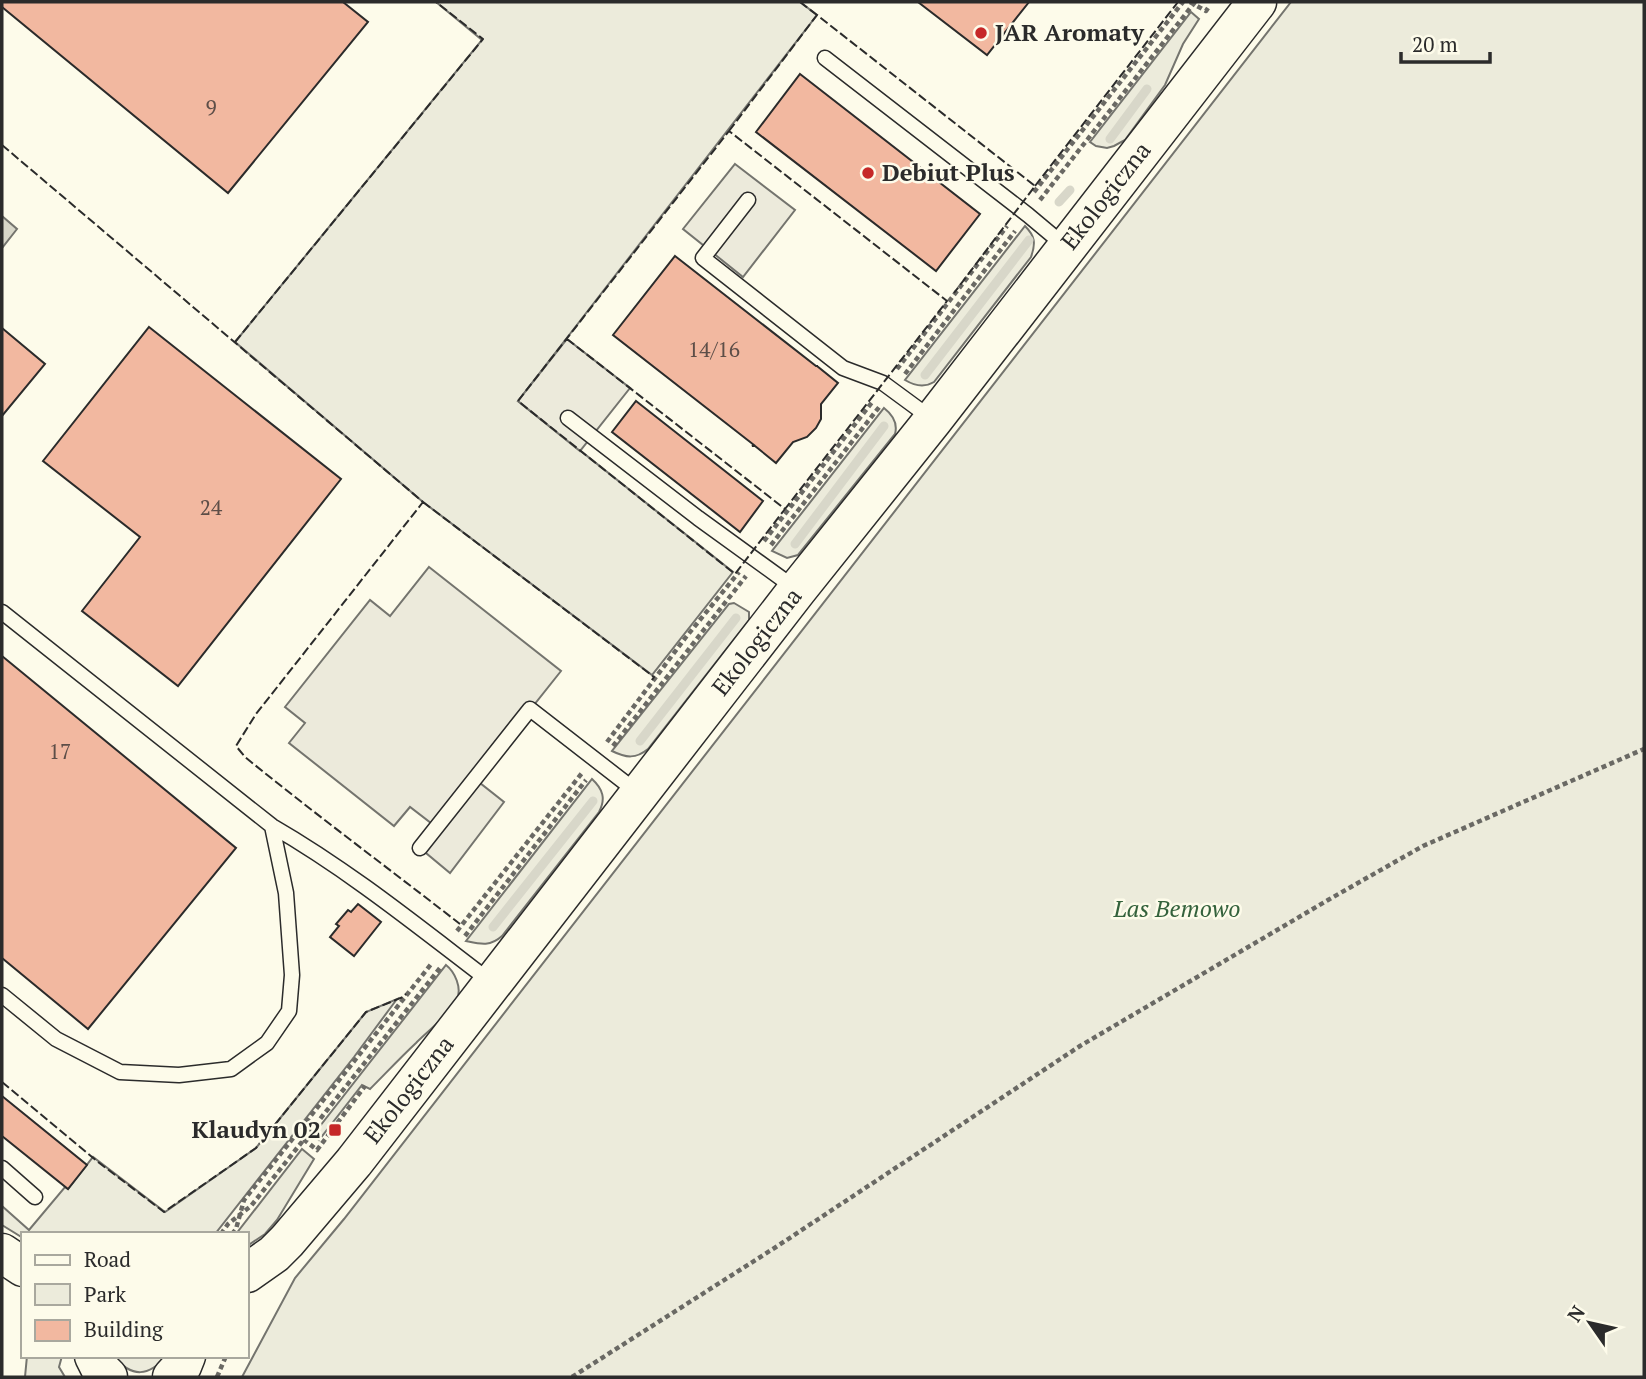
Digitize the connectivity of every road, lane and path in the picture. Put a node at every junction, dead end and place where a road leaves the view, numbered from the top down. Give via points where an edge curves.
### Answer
1 (1184, 2) edge
2 (1193, 2) edge
3 (1213, 2) edge
4 (1257, 2) edge
5 (825, 58) dead end
6 (748, 200) dead end
7 (1024, 213) junction
8 (1066, 247) junction
9 (889, 387) junction
10 (568, 418) dead end
11 (933, 420) junction
12 (755, 558) junction
13 (797, 590) junction
14 (2, 612) edge
15 (1644, 749) edge
16 (597, 761) junction
17 (640, 794) junction
18 (272, 826) junction
19 (420, 848) dead end
20 (448, 950) junction
21 (492, 983) junction
22 (2, 995) edge
23 (365, 1086) dead end
24 (297, 1134) junction
25 (304, 1140) junction
26 (2, 1168) edge
27 (35, 1197) dead end
28 (240, 1214) junction
29 (222, 1232) edge
30 (234, 1232) edge
31 (2, 1253) edge
32 (21, 1266) edge
33 (248, 1272) edge
34 (95, 1358) edge
35 (185, 1358) edge
36 (225, 1358) edge
37 (108, 1377) edge
38 (172, 1377) edge
39 (218, 1377) edge
40 (572, 1377) edge

1 - 7 path
2 - 3 path via 1206,11
2 - 7 path
4 - 8 street, Ekologiczna
5 - 7 lane
6 - 9 lane via 704,258 843,368
7 - 8 lane
7 - 9 path
7 - 9 path
8 - 11 street, Ekologiczna
9 - 11 lane
9 - 12 path
9 - 12 path
10 - 12 lane
11 - 13 street, Ekologiczna
12 - 13 lane
12 - 16 path
12 - 16 path via 686,637
13 - 17 street, Ekologiczna
14 - 18 lane
15 - 40 path via 1423,846 1328,900 1080,1046
16 - 17 lane
16 - 19 lane via 530,709
16 - 20 path
16 - 20 path
17 - 21 street, Ekologiczna
18 - 20 lane via 313,849
18 - 22 lane via 286,893 292,975 289,1011 267,1043 230,1069 179,1074 120,1072 56,1039
20 - 21 lane
20 - 24 path
20 - 25 path
21 - 33 street, Ekologiczna via 354,1162 287,1241
23 - 25 path via 317,1150
24 - 25 path
24 - 28 path via 244,1200
25 - 28 path
26 - 27 lane
28 - 29 path
28 - 30 path
31 - 32 street
34 - 37 street
35 - 38 street
36 - 39 path

